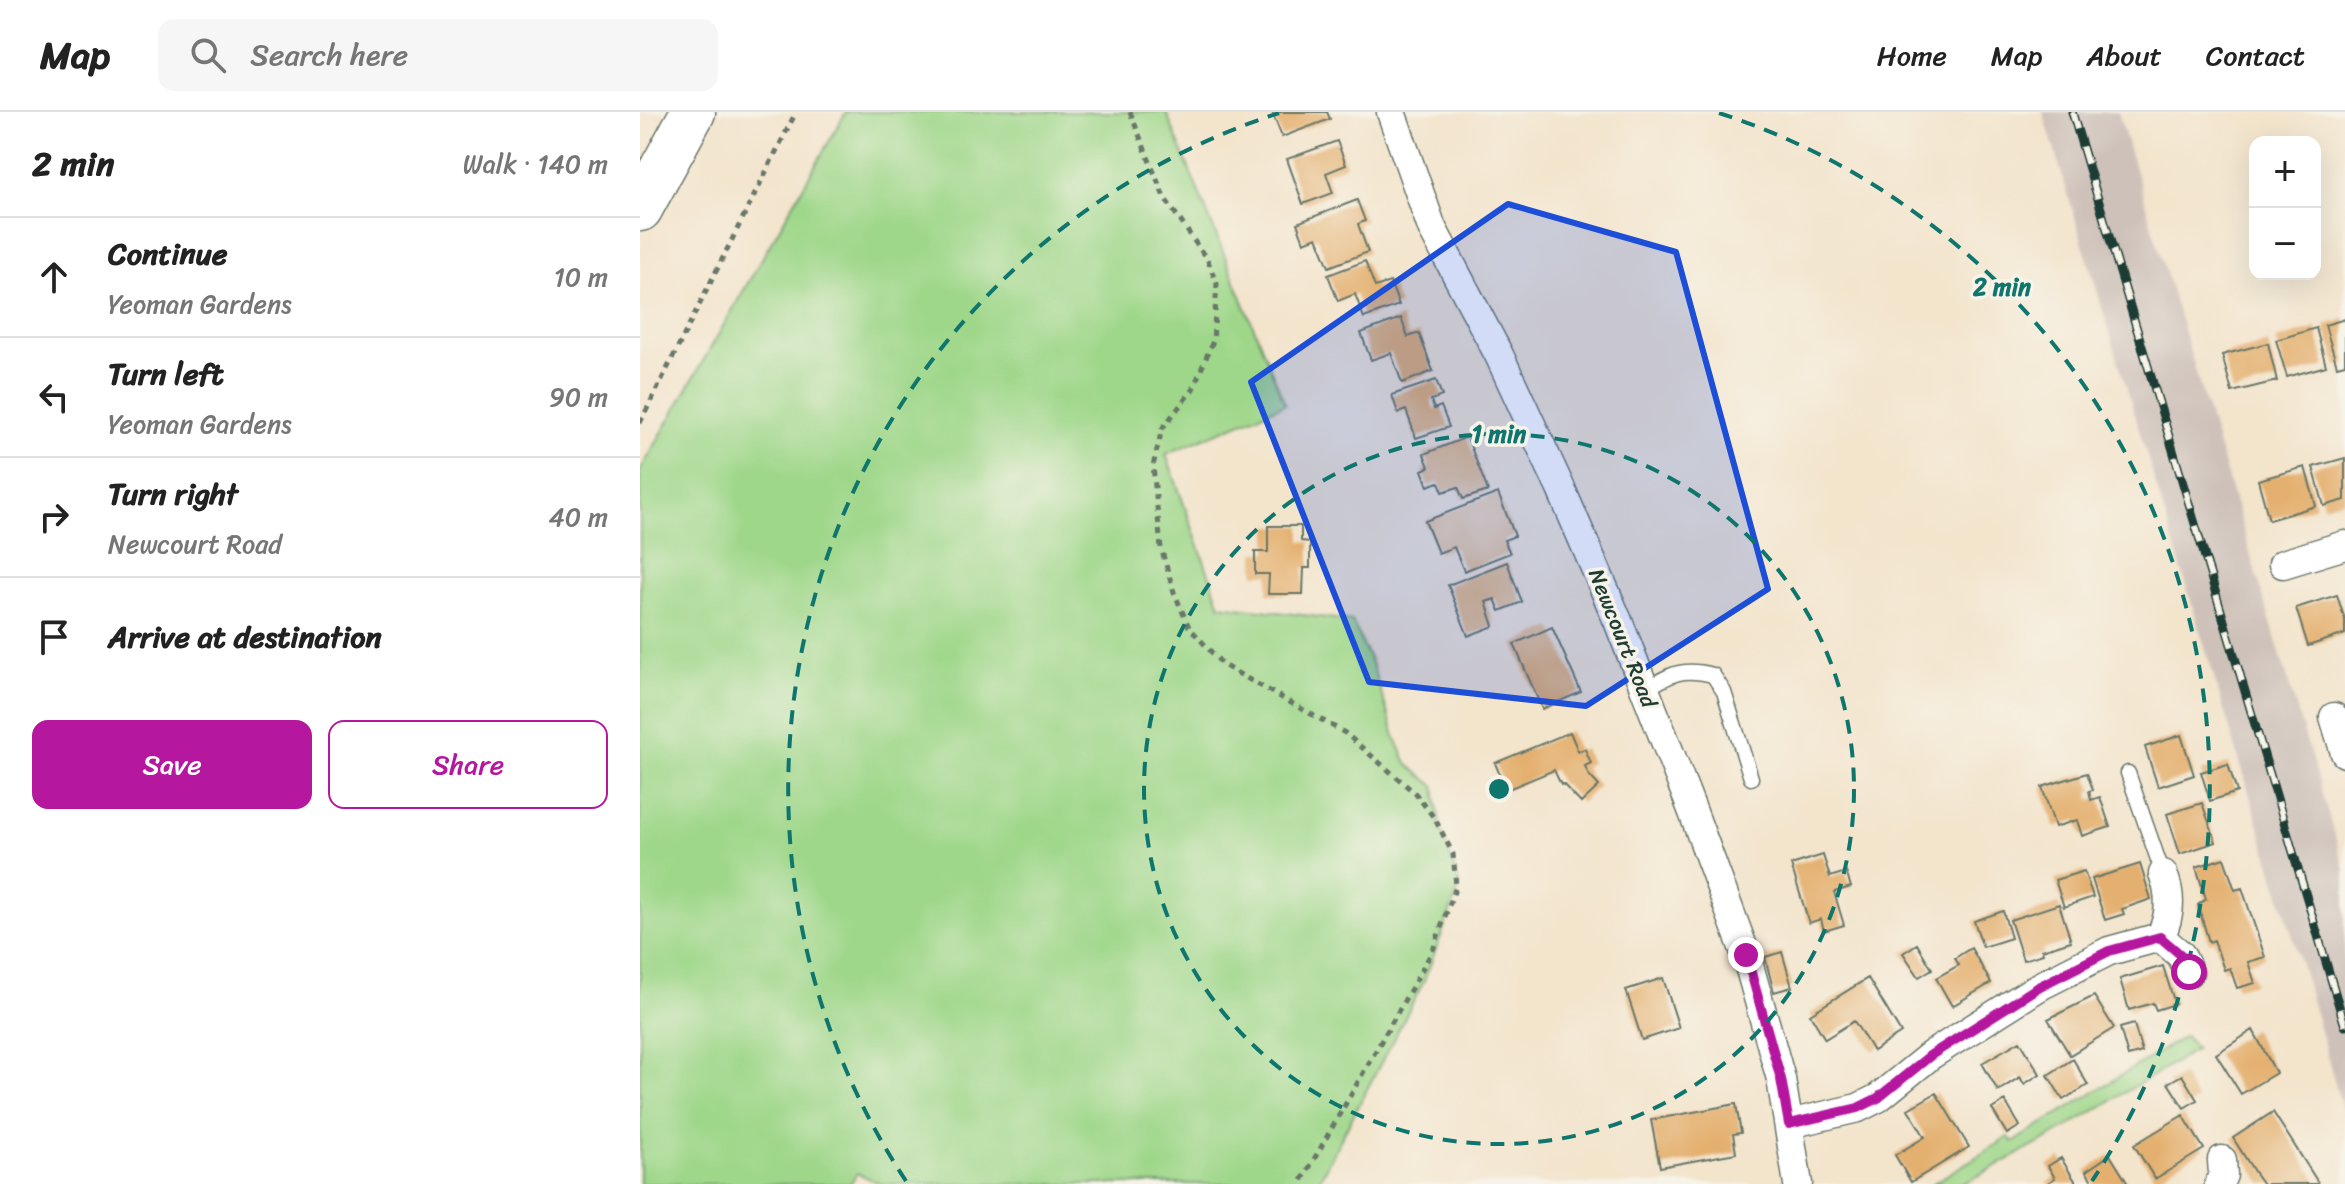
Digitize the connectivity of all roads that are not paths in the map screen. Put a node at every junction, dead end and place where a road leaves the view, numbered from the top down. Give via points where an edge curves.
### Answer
1 (693, 112) edge
2 (1391, 112) edge
3 (640, 209) edge
4 (2345, 545) edge
5 (2283, 564) dead end
6 (1644, 690) junction
7 (2334, 717) dead end
8 (2345, 753) edge
9 (2128, 773) dead end
10 (1751, 778) dead end
11 (2163, 874) joint
12 (2160, 937) junction
13 (2189, 972) dead end
14 (1789, 1124) junction
15 (1798, 1184) edge

1 - 3 highway
2 - 6 street, Newcourt Road via 1432,228 1561,489
4 - 5 street
6 - 10 lane via 1693,670 1713,675 1724,692
6 - 14 street, Newcourt Road via 1746,955
7 - 8 street
9 - 11 lane
11 - 12 street via 2170,905
12 - 13 street via 2181,955
12 - 14 street via 2109,951 2040,986 1931,1055 1878,1098
14 - 15 street, Newcourt Road

